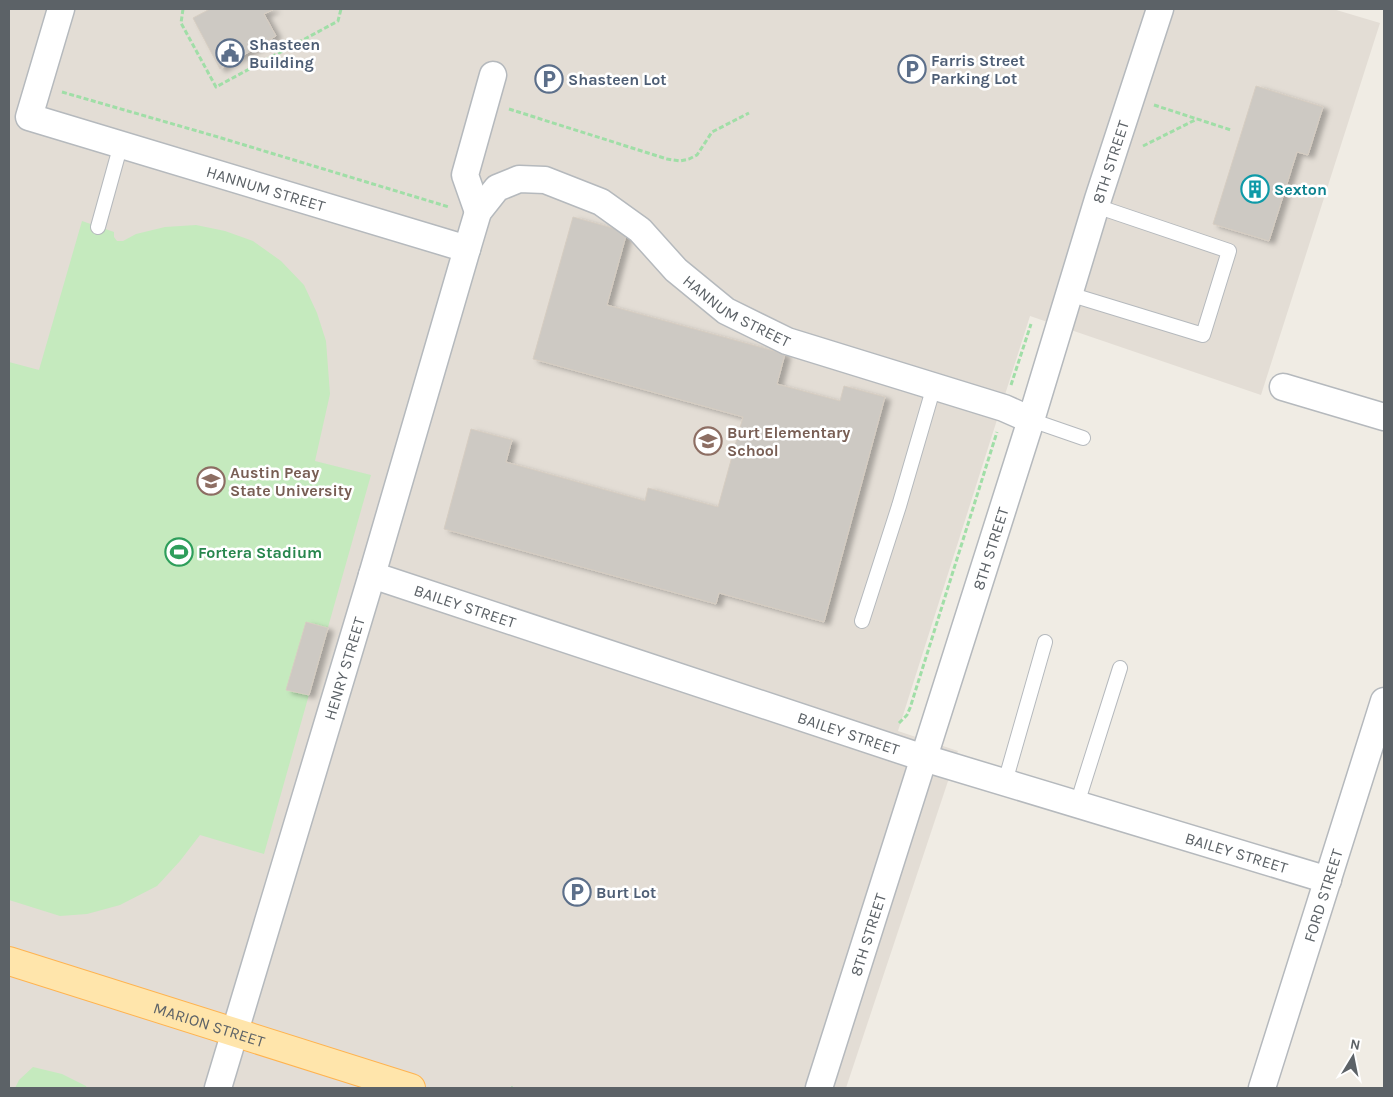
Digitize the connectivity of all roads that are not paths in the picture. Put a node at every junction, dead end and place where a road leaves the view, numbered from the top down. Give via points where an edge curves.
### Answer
1 (61, 9) edge
2 (1160, 9) edge
3 (494, 76) dead end
4 (121, 144) junction
5 (1096, 206) junction
6 (467, 210) junction
7 (98, 227) dead end
8 (467, 249) junction
9 (1069, 294) junction
10 (934, 386) junction
11 (1284, 387) dead end
12 (1384, 417) edge
13 (1030, 420) junction
14 (1083, 438) dead end
15 (372, 575) junction
16 (862, 621) dead end
17 (1045, 642) dead end
18 (1120, 668) dead end
19 (1384, 701) edge
20 (924, 758) junction
21 (1004, 782) junction
22 (1077, 804) junction
23 (1328, 880) junction
24 (9, 961) edge
25 (235, 1032) junction
26 (218, 1088) edge
27 (410, 1088) edge
28 (819, 1088) edge
29 (1262, 1088) edge

1 - 4 street, HANNUM STREET via 29,117
2 - 5 street, 8TH STREET
3 - 6 street via 465,175
4 - 7 lane
4 - 8 street, HANNUM STREET
5 - 9 street, 8TH STREET
5 - 9 lane via 1229,251 1203,335
6 - 8 street, HANNUM STREET
6 - 10 street, HANNUM STREET via 497,188 519,179 545,180 601,202 640,230 676,270 726,312 787,341
8 - 15 street, HENRY STREET
9 - 13 street, 8TH STREET
10 - 13 street, HANNUM STREET via 1004,408
10 - 16 lane
11 - 12 street
13 - 14 lane
13 - 20 street, 8TH STREET
15 - 20 street, BAILEY STREET
15 - 25 street, HENRY STREET
17 - 21 lane
18 - 22 lane
19 - 23 street, FORD STREET
20 - 21 street, BAILEY STREET
20 - 28 street, 8TH STREET
21 - 22 street, BAILEY STREET
22 - 23 street, BAILEY STREET
23 - 29 street, FORD STREET
24 - 25 main road, MARION STREET
25 - 26 street, HENRY STREET
25 - 27 main road, MARION STREET

